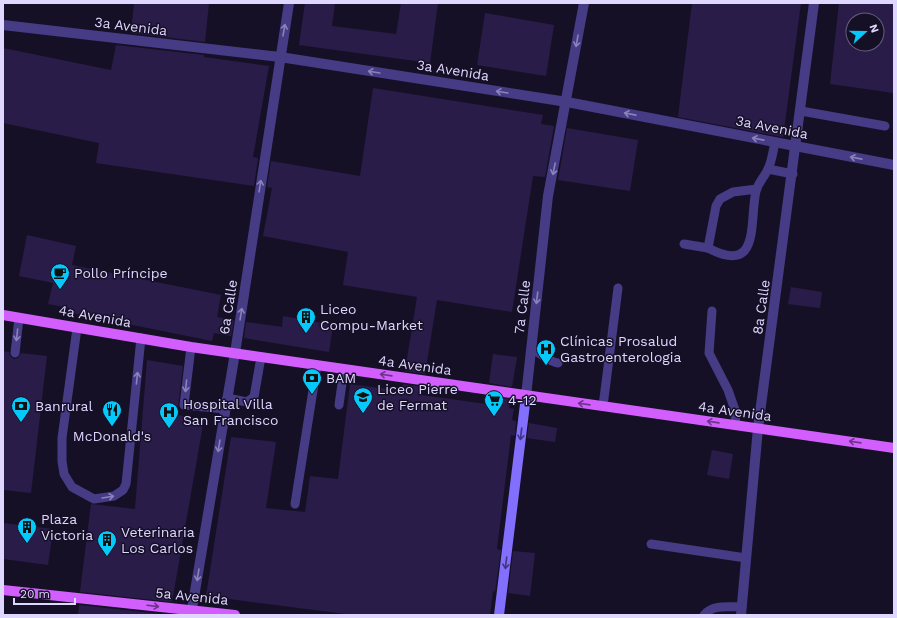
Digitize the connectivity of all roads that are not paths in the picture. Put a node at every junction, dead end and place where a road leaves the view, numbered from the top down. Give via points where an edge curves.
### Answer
1 (289, 3) edge
2 (584, 3) edge
3 (814, 3) edge
4 (3, 25) edge
5 (280, 57) junction
6 (567, 102) junction
7 (801, 111) junction
8 (885, 126) dead end
9 (775, 142) junction
10 (796, 146) junction
11 (894, 165) edge
12 (768, 169) junction
13 (793, 174) junction
14 (757, 189) junction
15 (684, 244) dead end
16 (708, 248) junction
17 (618, 288) dead end
18 (712, 311) dead end
19 (3, 315) edge
20 (19, 318) junction
21 (77, 328) junction
22 (142, 338) junction
23 (191, 347) junction
24 (531, 349) junction
25 (15, 353) dead end
26 (235, 353) junction
27 (261, 357) junction
28 (558, 364) dead end
29 (317, 365) junction
30 (344, 369) junction
31 (526, 396) junction
32 (227, 398) junction
33 (339, 405) dead end
34 (603, 406) junction
35 (225, 409) junction
36 (736, 425) junction
37 (758, 428) junction
38 (894, 448) edge
39 (295, 504) dead end
40 (651, 544) dead end
41 (746, 558) junction
42 (3, 590) edge
43 (741, 611) edge
44 (192, 613) edge
45 (235, 615) edge
46 (499, 615) edge
47 (704, 615) edge

5 -> 1 street, 6a Calle
2 -> 6 street, 7a Calle
3 - 7 street, 8a Calle
4 - 5 street, 3a Avenida
6 -> 5 street, 3a Avenida
26 -> 5 street, 6a Calle
9 -> 6 street, 3a Avenida
6 -> 24 street, 7a Calle via 548,196
7 - 8 lane
7 - 10 street, 8a Calle
9 - 10 street, 3a Avenida
9 - 12 lane
11 -> 10 street, 3a Avenida
10 - 13 street, 8a Calle
12 - 13 lane
12 - 14 lane
13 - 37 street, 8a Calle
14 - 16 lane via 733,192 720,199 716,206
14 - 16 lane via 749,245 743,253 726,255
15 - 16 lane
17 - 34 lane
18 - 36 lane via 709,353 728,390 735,410
19 - 20 main road, 4a Avenida
20 - 21 main road, 4a Avenida
20 -> 25 lane
21 - 22 main road, 4a Avenida
21 -> 22 lane via 62,438 63,468 72,487 94,498 114,496 123,490 126,484
22 - 23 main road, 4a Avenida
23 - 26 main road, 4a Avenida
23 -> 35 lane via 184,405
24 - 28 lane
24 - 31 street, 7a Calle
26 - 27 main road, 4a Avenida
26 - 32 street, 6a Calle
27 - 29 main road, 4a Avenida
27 - 32 lane via 254,397 248,402
29 - 30 main road, 4a Avenida
29 - 39 lane
31 -> 30 main road, 4a Avenida
30 - 33 lane
34 -> 31 main road, 4a Avenida
31 -> 46 main road, 7a Calle
32 - 35 street, 6a Calle
36 -> 34 main road, 4a Avenida
35 -> 44 street, 6a Calle
36 - 37 main road, 4a Avenida
38 -> 37 main road, 4a Avenida
37 - 41 street, 8a Calle
40 - 41 lane
41 - 43 street, 8a Calle
42 -> 44 main road, 5a Avenida
43 - 47 lane via 709,609
44 - 45 main road, 5a Avenida

